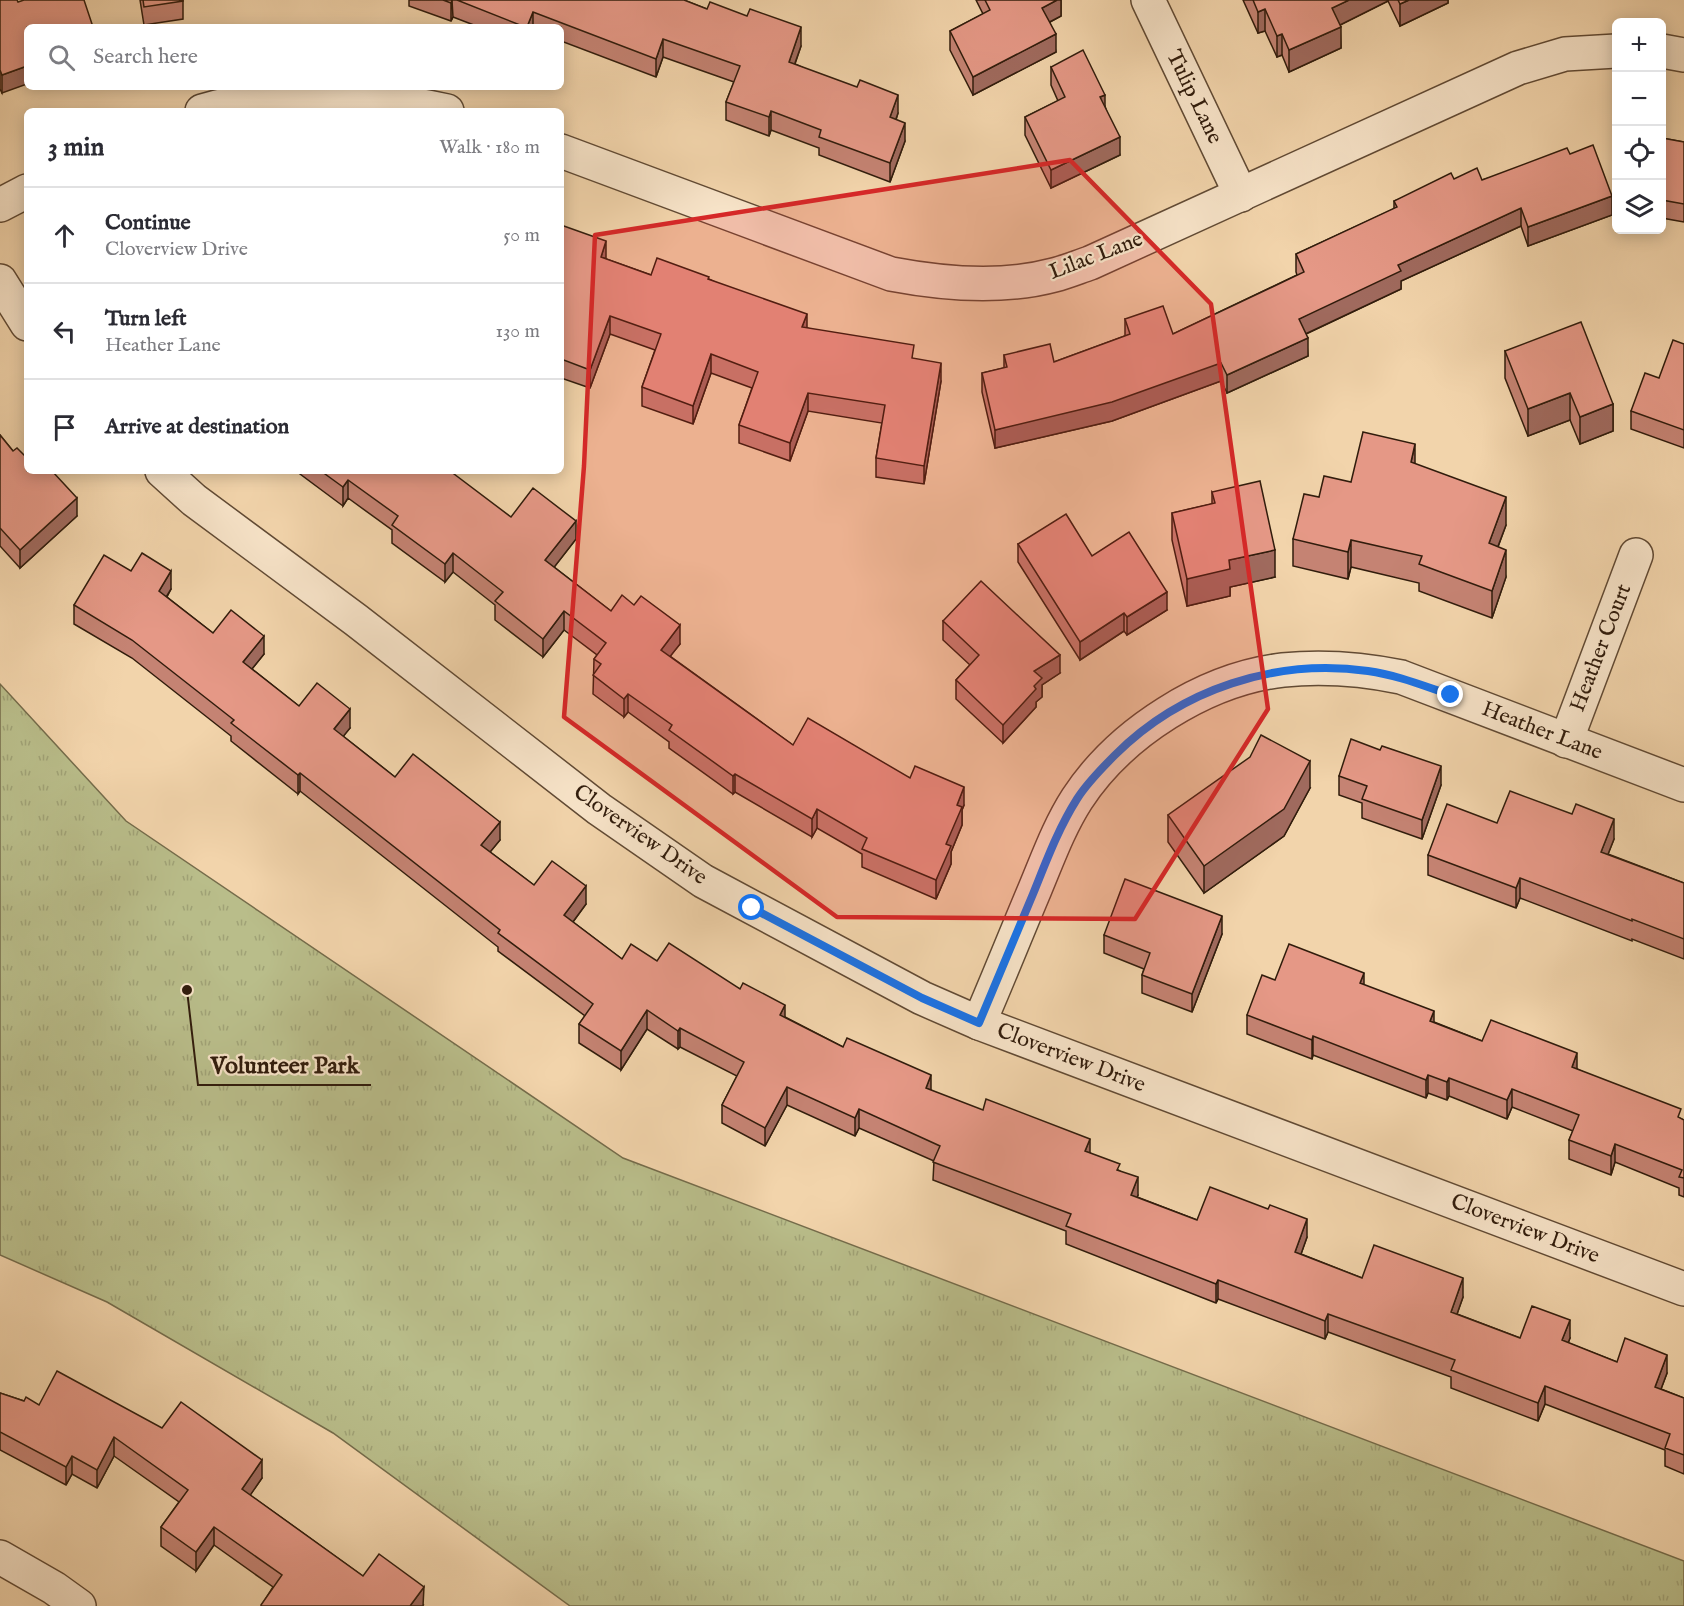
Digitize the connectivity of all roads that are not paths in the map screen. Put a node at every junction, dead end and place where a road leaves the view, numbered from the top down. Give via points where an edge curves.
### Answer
1 (1148, 0) edge
2 (1612, 51) edge
3 (1666, 52) edge
4 (1684, 55) edge
5 (218, 108) edge
6 (433, 108) edge
7 (564, 152) edge
8 (24, 193) edge
9 (1241, 195) junction
10 (0, 205) edge
11 (0, 280) edge
12 (24, 319) edge
13 (165, 474) edge
14 (1636, 555) dead end
15 (1566, 741) junction
16 (1684, 784) edge
17 (979, 1023) junction
18 (1684, 1289) edge
19 (0, 1557) edge
20 (79, 1606) edge

1 - 9 street, Tulip Lane
2 - 9 street, Lilac Lane via 1565,54 1518,68
3 - 4 street
5 - 6 street via 315,96 370,98
7 - 9 street, Lilac Lane via 891,274 938,281 1015,282 1053,275 1090,263
8 - 10 street
11 - 12 street
13 - 17 street, Cloverview Drive via 194,500 599,809 703,881 922,998
14 - 15 street, Heather Court
15 - 16 street, Heather Lane
15 - 17 street, Heather Lane via 1401,677 1368,671 1282,671 1239,680 1206,693 1163,715 1134,736 1078,798 1060,830
17 - 18 street, Cloverview Drive
19 - 20 street

